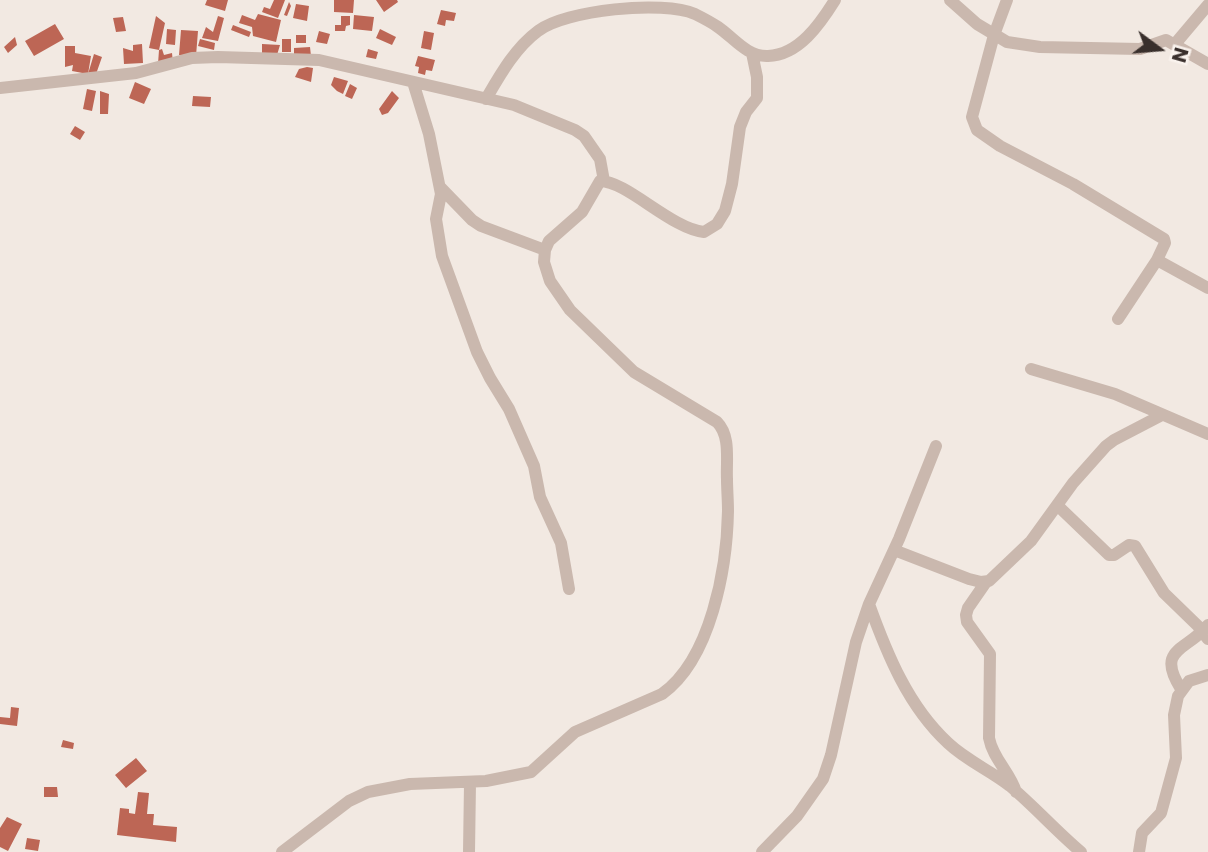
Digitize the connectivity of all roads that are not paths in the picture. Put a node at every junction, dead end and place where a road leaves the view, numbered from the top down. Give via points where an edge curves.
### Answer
1 (835, 0) edge
2 (950, 0) edge
3 (1007, 0) edge
4 (1208, 5) edge
5 (994, 35) junction
6 (1175, 44) junction
7 (752, 53) junction
8 (1208, 64) edge
9 (413, 82) junction
10 (0, 88) edge
11 (486, 99) junction
12 (604, 181) junction
13 (440, 187) junction
14 (545, 250) junction
15 (1157, 260) junction
16 (1208, 288) edge
17 (1118, 319) dead end
18 (1031, 369) dead end
19 (1162, 415) junction
20 (1208, 434) edge
21 (936, 446) dead end
22 (1057, 505) junction
23 (894, 550) junction
24 (986, 582) junction
25 (569, 589) dead end
26 (869, 604) junction
27 (1206, 631) edge
28 (1208, 675) edge
29 (1181, 689) junction
30 (470, 783) junction
31 (1017, 793) junction
32 (282, 852) edge
33 (469, 852) edge
34 (762, 852) edge
35 (1081, 852) edge
36 (1139, 852) edge

1 - 7 street via 796,47 783,54
2 - 5 street
3 - 5 street
4 - 6 street
5 - 6 street via 1040,47 1140,49 1161,41
5 - 15 street via 972,117 975,127 1000,146 1158,234 1166,243
6 - 8 street
7 - 11 street via 692,13 666,6 610,11 540,29 502,72
7 - 12 street via 758,92 740,127 729,198 717,224 704,232 690,229
9 - 10 street via 319,61 218,57 192,58 136,73
9 - 11 street
9 - 13 street
11 - 12 street via 580,133 600,159
12 - 14 street via 597,184 582,212 553,234
13 - 14 street via 481,226
13 - 25 street via 436,219 442,256 477,352 534,466 540,497 561,543
14 - 30 street via 550,281 570,310 634,372 722,427 726,539 703,641 672,687 575,732 531,772
15 - 16 street
15 - 17 street
18 - 19 street via 1115,394
19 - 20 street
19 - 22 street via 1114,440
21 - 23 street
22 - 24 street via 1031,541
22 - 27 street via 1109,555 1135,546 1164,593
23 - 24 street
23 - 26 street
24 - 31 street via 966,611 967,622 990,654 989,738
26 - 31 street via 885,648 923,715 968,760
26 - 34 street via 823,779 797,816
27 - 29 street via 1186,643 1171,662 1170,671
28 - 29 street
29 - 36 street via 1174,715 1177,749 1173,769 1161,813 1142,833
30 - 32 street via 410,784 368,792
30 - 33 street
31 - 35 street

